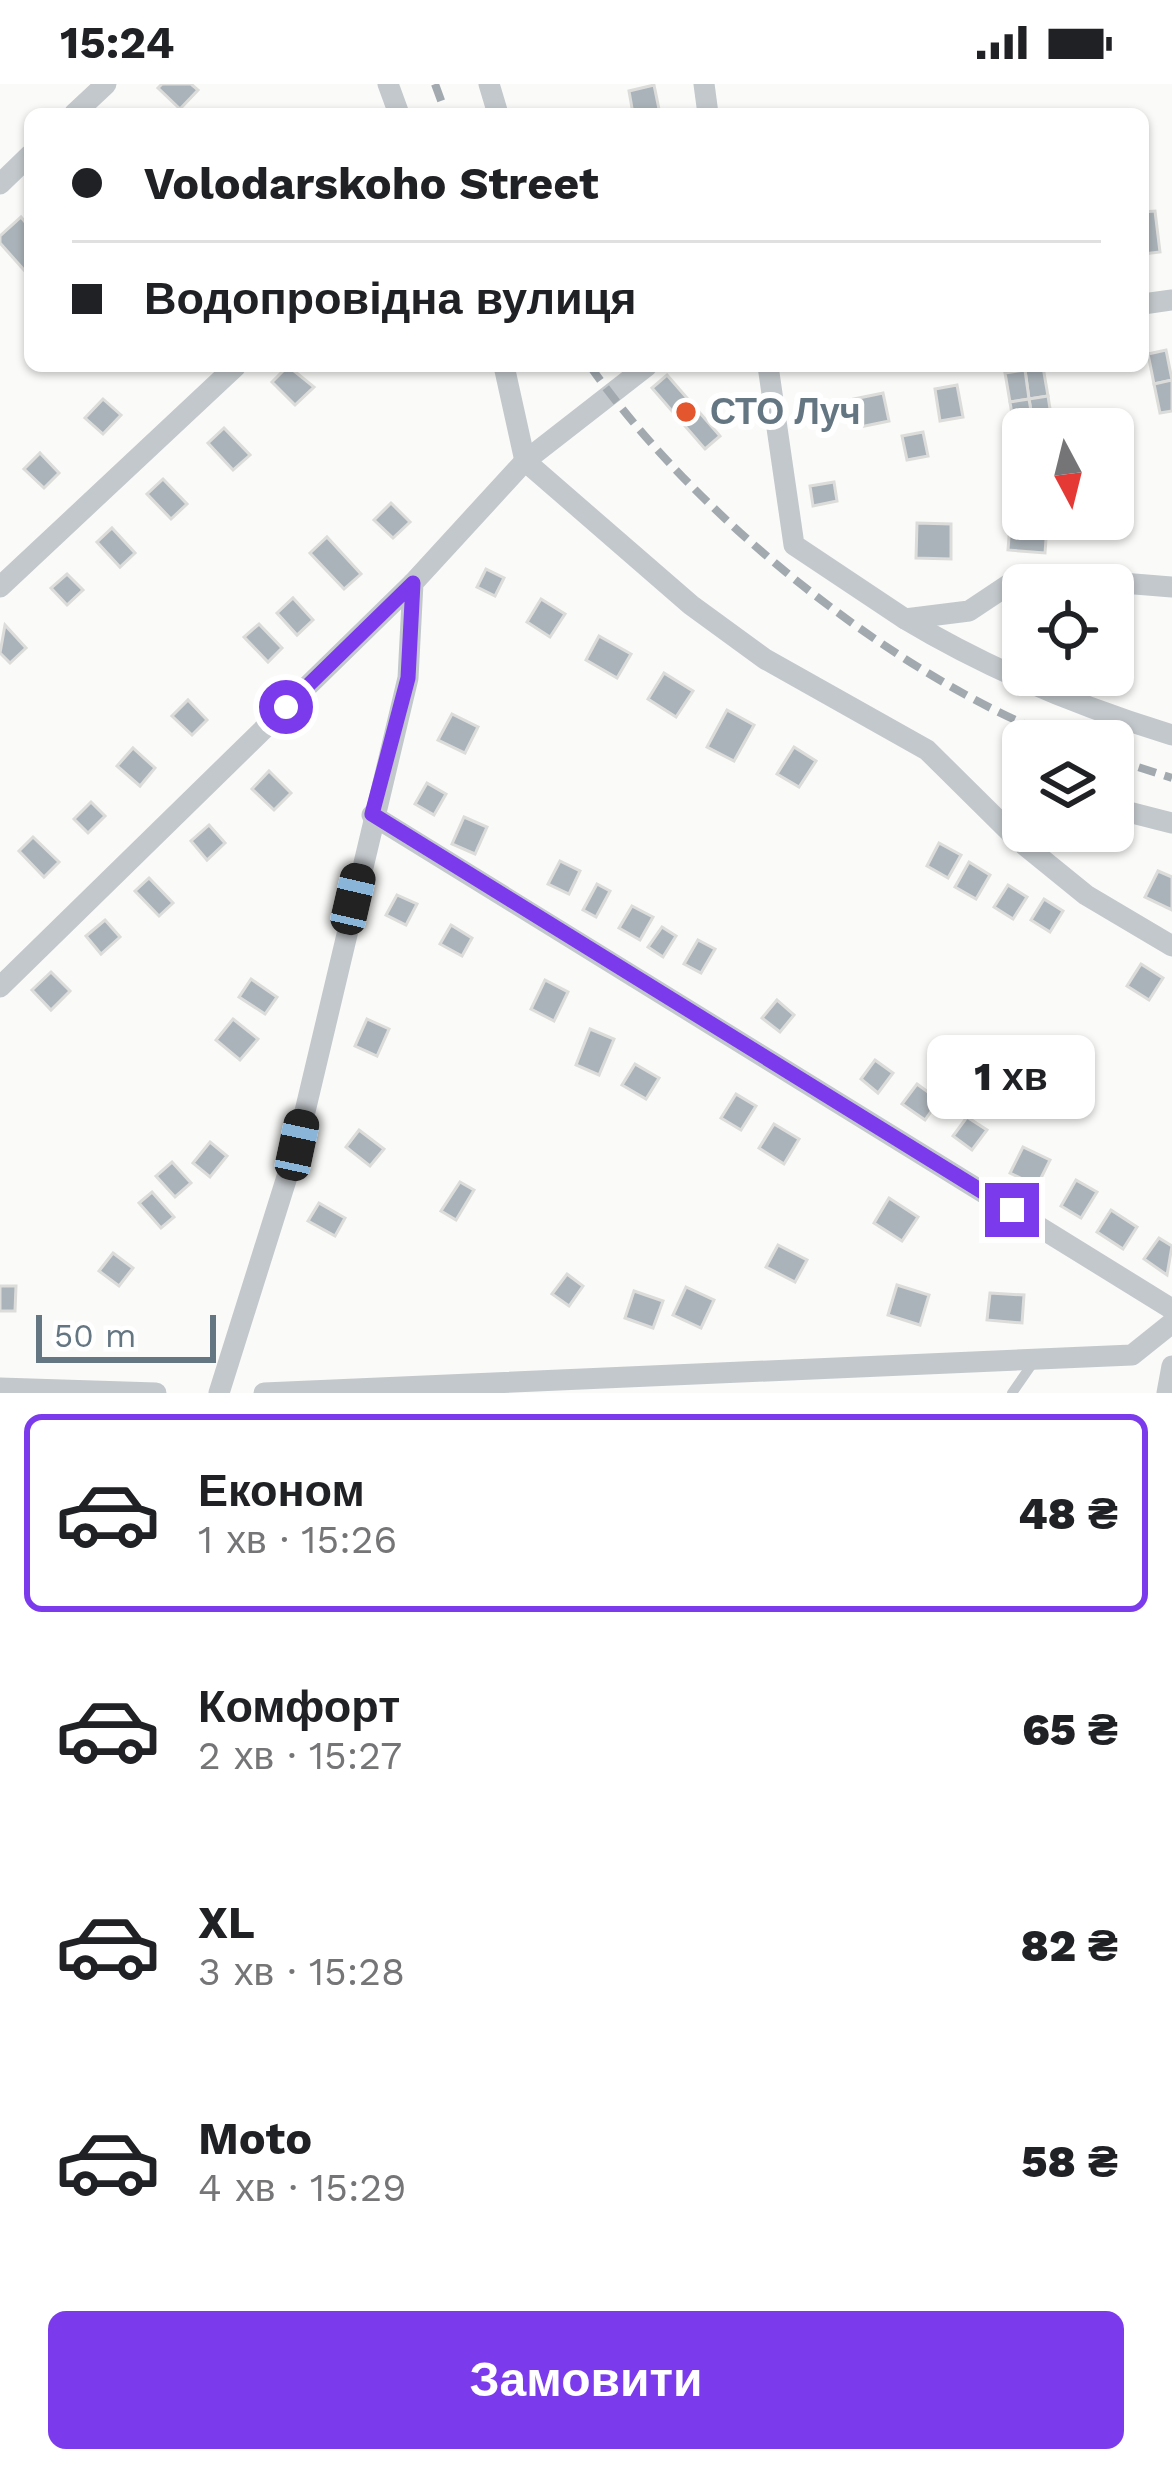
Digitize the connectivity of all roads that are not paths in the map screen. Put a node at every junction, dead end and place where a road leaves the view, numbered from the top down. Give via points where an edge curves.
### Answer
1 (106, 84) edge
2 (80, 108) edge
3 (24, 161) edge
4 (0, 184) edge
5 (230, 372) edge
6 (505, 372) edge
7 (638, 372) edge
8 (769, 372) edge
9 (525, 461) junction
10 (413, 583) junction
11 (0, 587) edge
12 (1172, 587) edge
13 (904, 619) junction
14 (1172, 735) edge
15 (1134, 813) edge
16 (372, 814) junction
17 (1002, 814) edge
18 (1172, 823) edge
19 (1043, 852) edge
20 (1172, 946) edge
21 (0, 987) edge
22 (1172, 1309) edge
23 (1172, 1323) edge
24 (1035, 1360) junction
25 (1172, 1366) edge
26 (0, 1388) edge
27 (155, 1393) edge
28 (219, 1393) edge
29 (264, 1393) edge
30 (1012, 1393) edge
31 (1167, 1393) edge

1 - 2 street
3 - 4 street
5 - 11 street
6 - 9 street
7 - 9 street
8 - 13 street via 794,545
9 - 10 street
9 - 17 street via 691,605 765,659 927,749
10 - 16 street via 408,678
10 - 21 street
12 - 13 street via 1024,575 969,611
13 - 14 street via 1079,707
15 - 18 street
16 - 22 street
16 - 28 street via 297,1145
19 - 20 street via 1086,895
23 - 24 street via 1132,1355
24 - 29 street
24 - 30 lane
25 - 31 street
26 - 27 street

